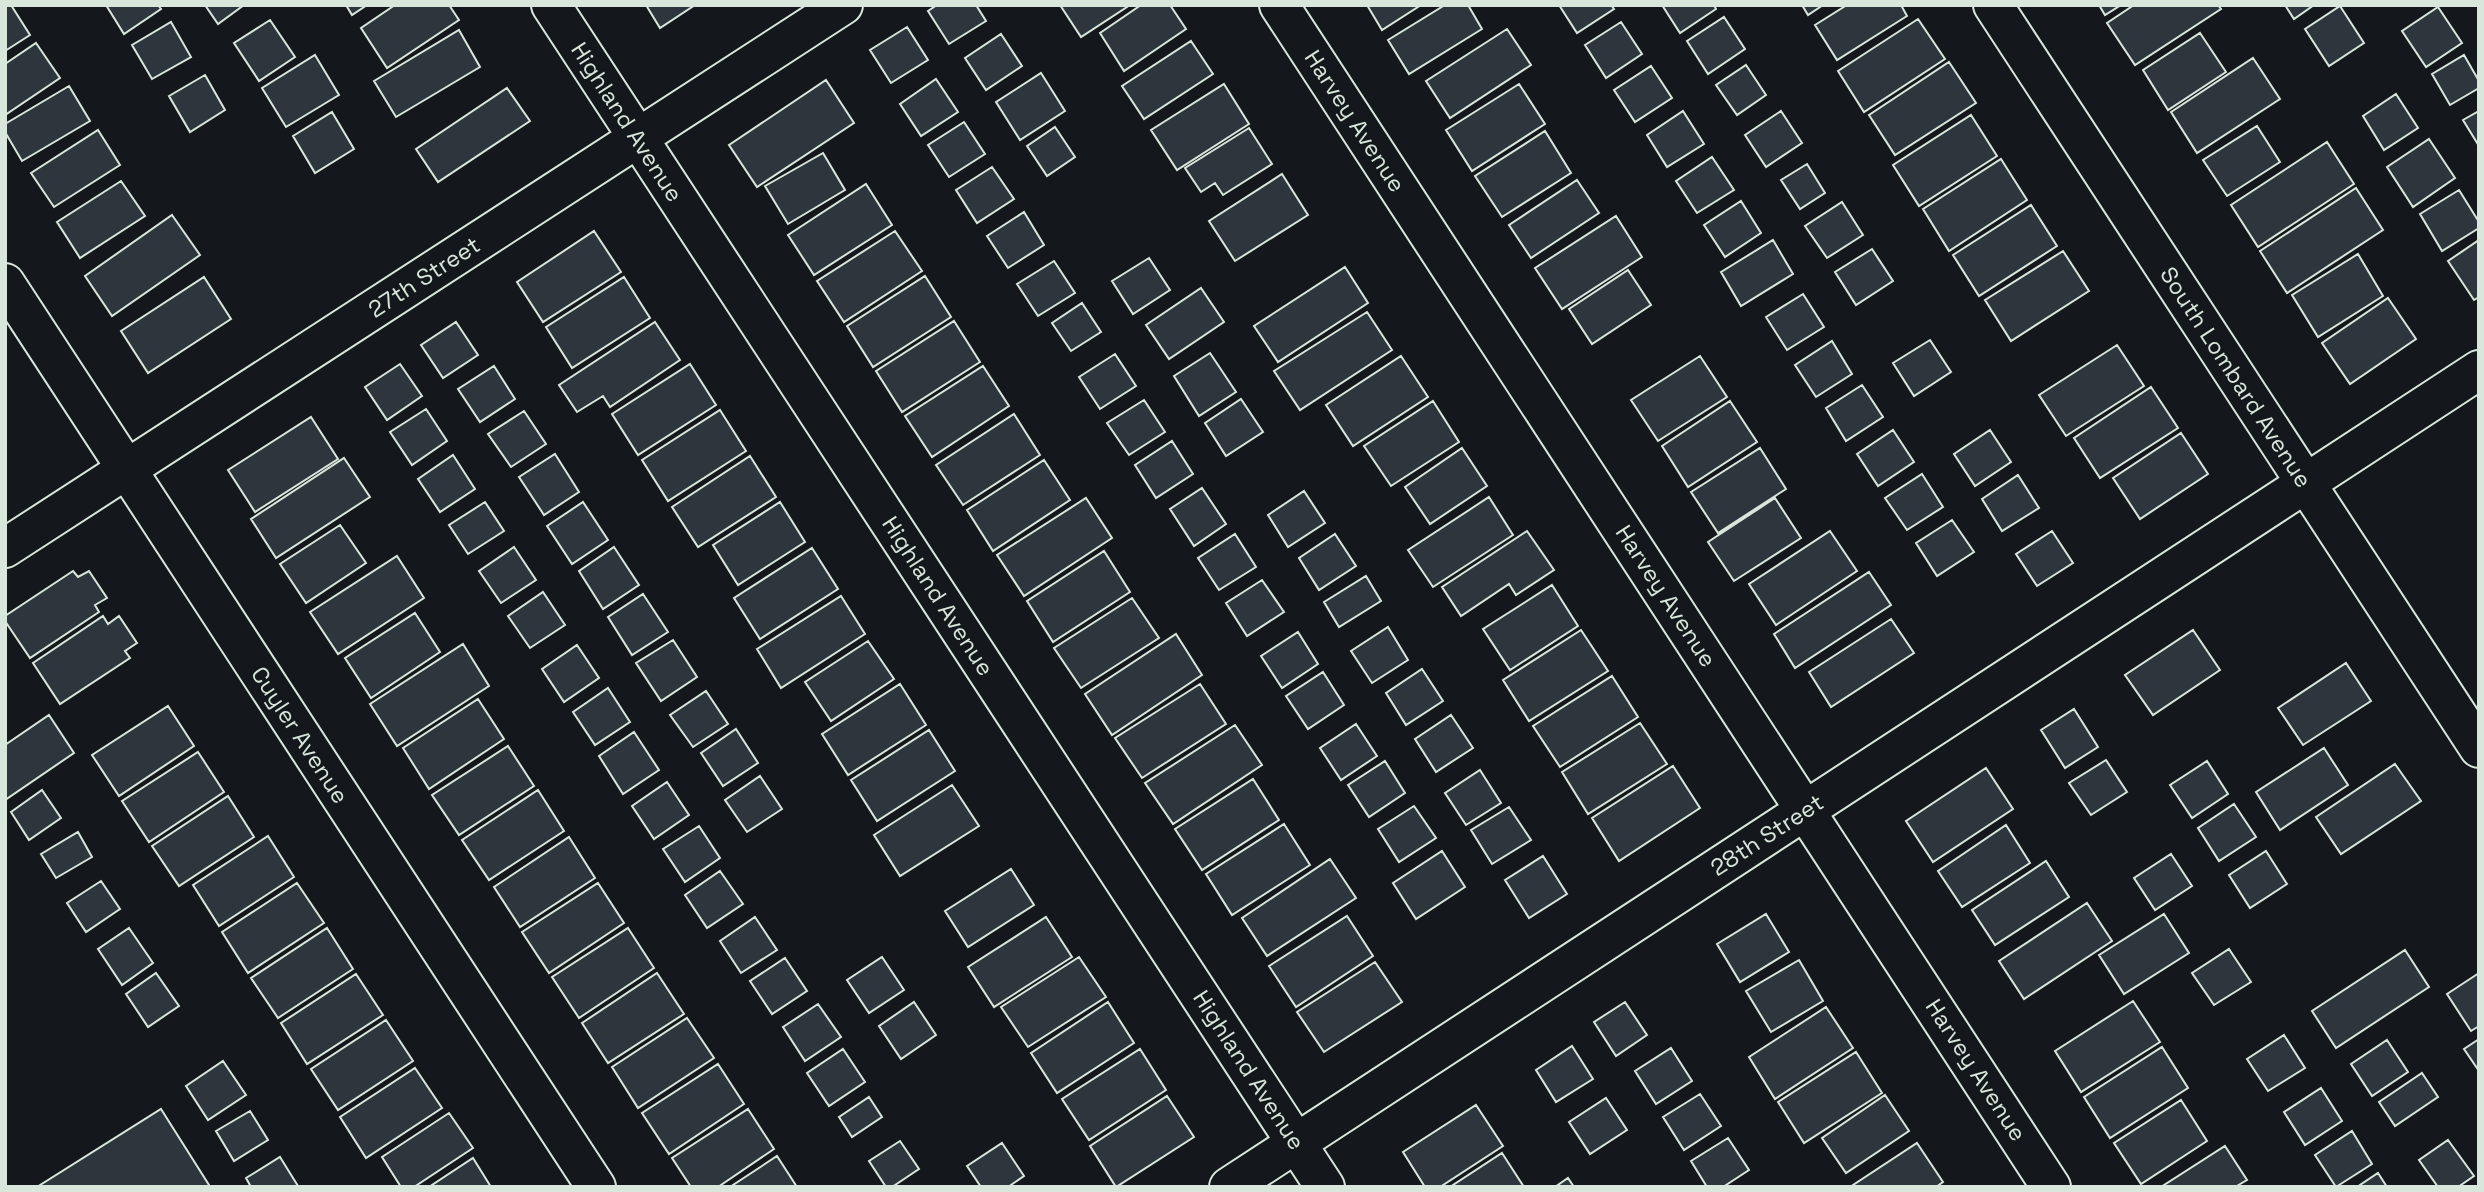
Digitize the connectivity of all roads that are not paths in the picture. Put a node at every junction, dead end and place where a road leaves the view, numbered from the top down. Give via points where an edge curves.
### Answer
1 (551, 5) edge
2 (843, 5) edge
3 (1279, 5) edge
4 (1993, 5) edge
5 (638, 138) junction
6 (5, 283) edge
7 (2479, 370) edge
8 (127, 469) junction
9 (2305, 483) junction
10 (5, 548) edge
11 (2479, 748) edge
12 (1806, 810) junction
13 (1297, 1143) junction
14 (596, 1187) edge
15 (1229, 1187) edge
16 (1325, 1187) edge
17 (2051, 1187) edge

1 - 5 street, Highland Avenue
2 - 5 street, 27th Street
3 - 12 street, Harvey Avenue
4 - 9 street, South Lombard Avenue
5 - 8 street, 27th Street
5 - 13 street, Highland Avenue
6 - 8 street, Cuyler Avenue
7 - 9 street, 28th Street
8 - 10 street, 27th Street
8 - 14 street, Cuyler Avenue
9 - 11 street, South Lombard Avenue
9 - 12 street, 28th Street
12 - 13 street, 28th Street
12 - 17 street, Harvey Avenue
13 - 15 street, 28th Street
13 - 16 street, Highland Avenue

